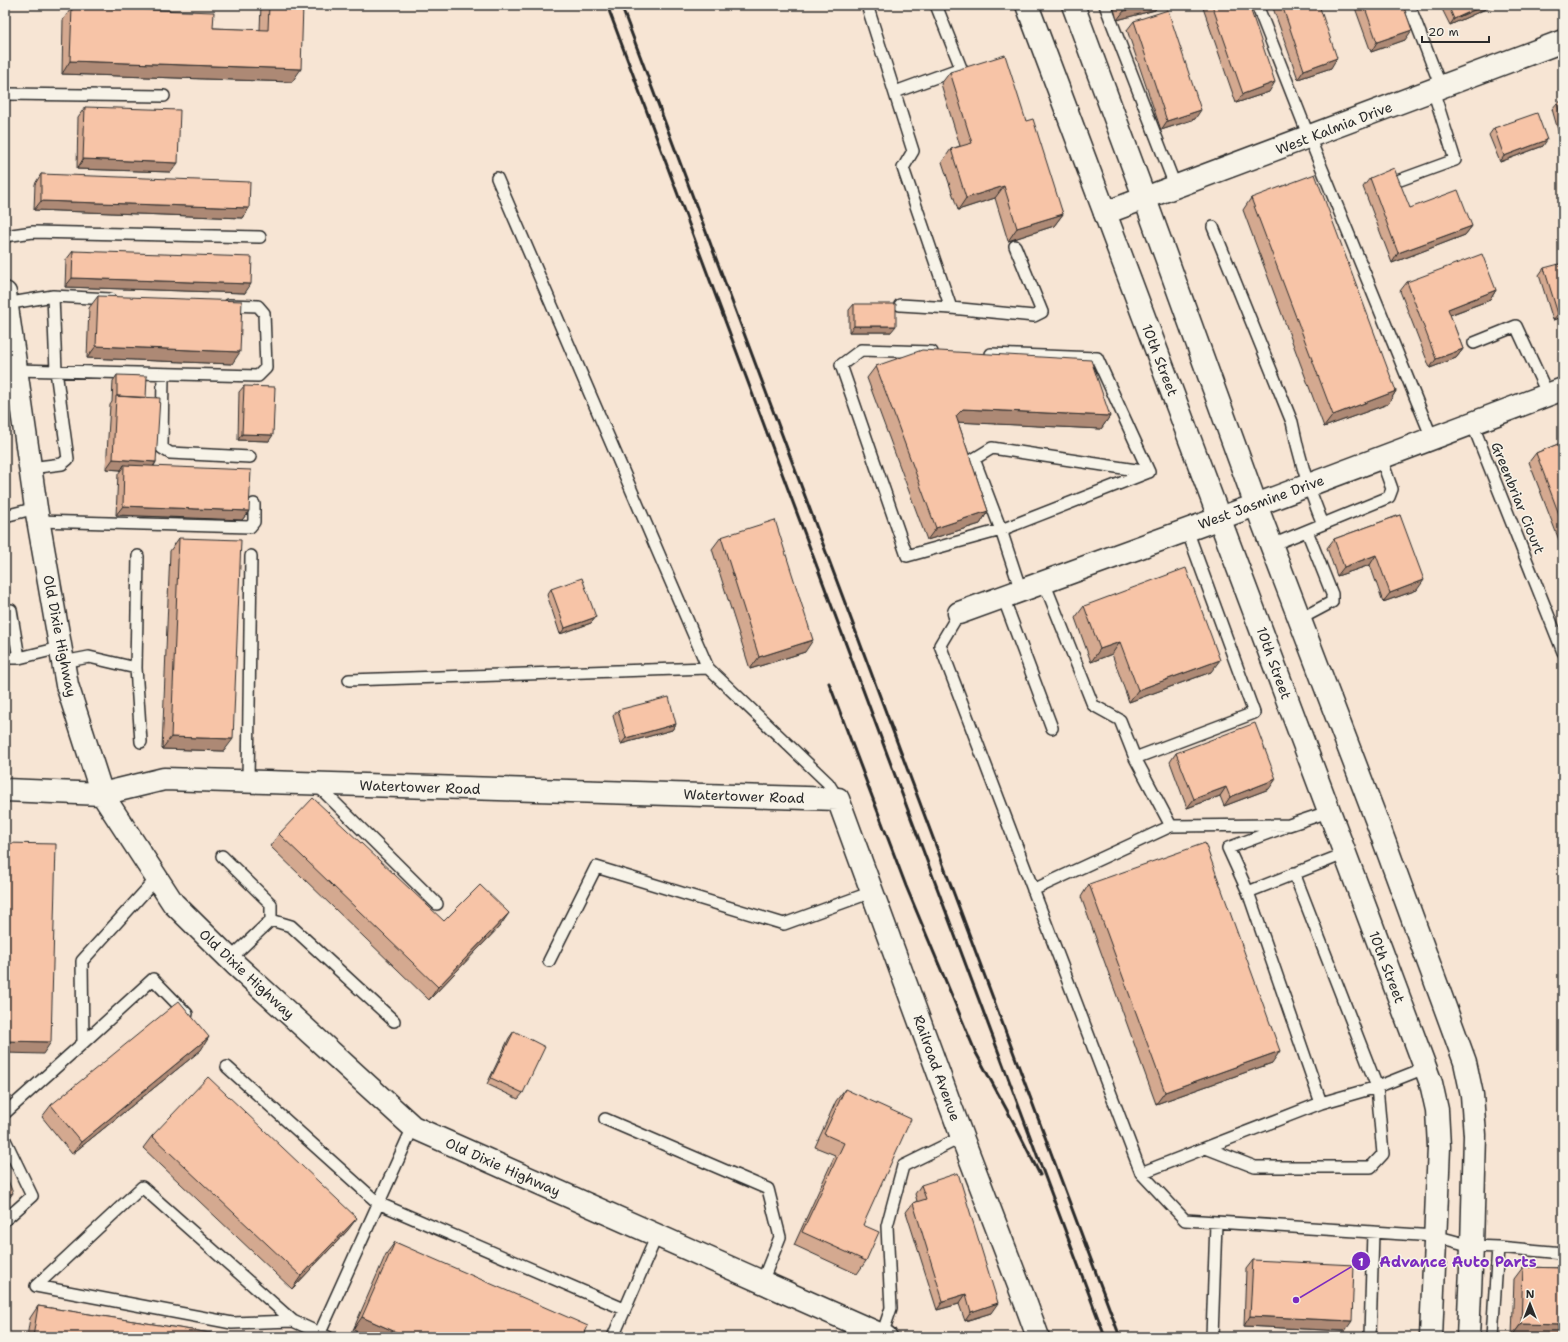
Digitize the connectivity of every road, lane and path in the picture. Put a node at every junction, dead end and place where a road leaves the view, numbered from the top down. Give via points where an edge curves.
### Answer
1 (867, 5) edge
2 (936, 5) edge
3 (1027, 5) edge
4 (1073, 5) edge
5 (1105, 5) edge
6 (1257, 5) edge
7 (1408, 5) edge
8 (1563, 41) edge
9 (1437, 89) junction
10 (895, 92) junction
11 (5, 94) edge
12 (164, 96) dead end
13 (1309, 137) junction
14 (497, 178) dead end
15 (1400, 180) edge
16 (1176, 188) junction
17 (1145, 199) junction
18 (1105, 213) junction
19 (1213, 227) dead end
20 (5, 236) edge
21 (260, 237) dead end
22 (1015, 246) edge
23 (53, 296) junction
24 (6, 300) edge
25 (124, 300) edge
26 (218, 304) edge
27 (900, 305) dead end
28 (951, 308) junction
29 (1474, 343) dead end
30 (940, 353) edge
31 (979, 354) edge
32 (56, 371) junction
33 (163, 374) junction
34 (13, 378) edge
35 (1555, 392) edge
36 (1472, 423) junction
37 (1432, 438) junction
38 (250, 457) dead end
39 (1381, 458) junction
40 (30, 468) junction
41 (1149, 472) junction
42 (1308, 485) junction
43 (254, 504) dead end
44 (1256, 505) junction
45 (37, 514) junction
46 (5, 516) edge
47 (1220, 518) junction
48 (1323, 524) junction
49 (1001, 530) junction
50 (1187, 530) junction
51 (1307, 531) junction
52 (1272, 545) junction
53 (138, 556) dead end
54 (251, 556) dead end
55 (1044, 582) junction
56 (1012, 594) junction
57 (12, 610) dead end
58 (959, 613) joint
59 (1300, 619) junction
60 (1563, 652) edge
61 (61, 655) junction
62 (5, 658) edge
63 (19, 658) junction
64 (136, 668) junction
65 (708, 668) junction
66 (349, 680) dead end
67 (1052, 728) dead end
68 (141, 742) dead end
69 (1135, 758) junction
70 (248, 781) junction
71 (316, 783) junction
72 (5, 790) edge
73 (102, 794) junction
74 (838, 799) junction
75 (1328, 812) junction
76 (1289, 825) junction
77 (1170, 826) junction
78 (1344, 854) junction
79 (222, 856) dead end
80 (1294, 873) junction
81 (157, 878) junction
82 (1033, 890) junction
83 (872, 892) junction
84 (1248, 892) junction
85 (437, 904) dead end
86 (271, 920) junction
87 (230, 958) junction
88 (549, 962) dead end
89 (394, 1021) dead end
90 (195, 1022) edge
91 (83, 1043) junction
92 (227, 1067) dead end
93 (1425, 1068) junction
94 (1377, 1087) junction
95 (1321, 1103) junction
96 (5, 1114) edge
97 (605, 1119) dead end
98 (413, 1127) junction
99 (962, 1137) junction
100 (5, 1140) edge
101 (1206, 1148) junction
102 (1141, 1173) junction
103 (378, 1203) junction
104 (5, 1220) edge
105 (1216, 1223) junction
106 (1373, 1232) junction
107 (657, 1235) junction
108 (1435, 1236) junction
109 (1472, 1246) junction
110 (1498, 1246) junction
111 (1563, 1253) edge
112 (762, 1282) junction
113 (624, 1309) junction
114 (293, 1321) junction
115 (874, 1334) edge
116 (322, 1336) edge
117 (613, 1337) edge
118 (1038, 1337) edge
119 (1212, 1337) edge
120 (1370, 1337) edge
121 (1431, 1337) edge
122 (1468, 1337) edge
123 (1492, 1337) edge

1 - 10 lane
2 - 10 lane via 961,68
3 - 18 street, 10th Street
4 - 17 street
5 - 16 lane
6 - 13 lane
7 - 9 lane
8 - 9 street, West Kalmia Drive
9 - 13 street, West Kalmia Drive
9 - 15 lane via 1455,160
10 - 28 lane via 913,151 903,168
11 - 12 lane
13 - 16 street, West Kalmia Drive
13 - 37 lane
14 - 65 lane
16 - 17 street, West Kalmia Drive
17 - 18 street, West Kalmia Drive
17 - 44 street
18 - 47 street, 10th Street
19 - 42 lane via 1292,422
20 - 21 lane via 33,232
22 - 28 lane via 1042,312 1034,316
23 - 24 lane
23 - 25 lane
23 - 32 lane
24 - 34 street, Old Dixie Highway
26 - 33 lane via 258,306 264,313 266,368 258,376
27 - 28 lane
29 - 35 lane via 1516,326
30 - 49 lane via 861,350 841,365 907,556
31 - 41 lane via 1097,358
32 - 33 lane
32 - 34 lane
32 - 40 lane via 68,460 62,464
33 - 38 lane via 162,448 170,453
34 - 40 street, Old Dixie Highway
35 - 36 street, West Jasmine Drive
36 - 37 street, West Jasmine Drive
36 - 60 lane, Greenbriar Ciourt
37 - 39 street, West Jasmine Drive
39 - 42 street, West Jasmine Drive
39 - 48 lane via 1392,489 1390,496
40 - 45 street, Old Dixie Highway
41 - 49 lane
41 - 49 lane via 992,448 974,460
42 - 44 street, West Jasmine Drive
42 - 48 lane
43 - 45 lane via 254,522 250,527
44 - 47 street, West Jasmine Drive
44 - 52 street
45 - 46 lane
45 - 61 street, Old Dixie Highway
47 - 50 street, West Jasmine Drive
47 - 75 street, 10th Street
48 - 51 lane
49 - 56 lane
50 - 55 street, West Jasmine Drive
50 - 69 lane via 1254,713
51 - 52 lane
51 - 59 lane via 1332,594 1332,602
52 - 59 street
53 - 64 lane
54 - 70 lane
55 - 56 street, West Jasmine Drive
55 - 69 lane via 1094,705 1120,720
56 - 58 street, West Jasmine Drive
56 - 67 lane
57 - 63 lane
58 - 82 lane via 940,645
59 - 109 street via 1380,827 1465,1062 1472,1095 1475,1136
61 - 63 lane
61 - 64 lane via 89,657
61 - 73 street, Old Dixie Highway via 67,685
62 - 63 lane
64 - 68 lane
65 - 66 lane
65 - 74 lane via 828,783
69 - 77 lane
70 - 71 street, Watertower Road
70 - 73 street, Watertower Road via 164,779
71 - 74 street, Watertower Road
71 - 85 lane
72 - 73 street, Watertower Road
73 - 81 street, Old Dixie Highway
74 - 83 street, Railroad Avenue
75 - 76 lane
75 - 78 street, 10th Street
76 - 77 lane
76 - 84 lane via 1228,848
77 - 82 lane
78 - 80 lane
78 - 93 street, 10th Street
79 - 86 lane via 271,904
80 - 84 lane
80 - 94 lane
81 - 87 street, Old Dixie Highway via 173,903
81 - 91 lane via 82,962
82 - 102 lane
83 - 88 lane via 784,924 596,867
83 - 99 street, Railroad Avenue
84 - 95 lane
86 - 87 lane
86 - 89 lane via 291,926
87 - 98 street, Old Dixie Highway
90 - 91 lane via 153,979
91 - 96 lane
92 - 103 lane
93 - 94 lane
93 - 108 street, 10th Street via 1437,1110 1439,1147
94 - 95 lane
94 - 101 lane via 1384,1154 1370,1167 1255,1167
95 - 101 lane
97 - 112 lane via 768,1189 780,1237
98 - 103 lane
98 - 107 street, Old Dixie Highway
99 - 115 lane via 903,1166 886,1226 891,1308
99 - 118 street, Railroad Avenue
100 - 104 lane via 32,1196
101 - 102 lane
102 - 105 lane via 1186,1220
103 - 113 lane
103 - 116 lane
105 - 106 lane
105 - 119 lane
106 - 108 lane
106 - 120 lane
107 - 112 street, Old Dixie Highway
107 - 113 lane
108 - 109 lane
108 - 121 street, 10th Street
109 - 110 lane
109 - 122 street
110 - 111 lane
110 - 123 lane
112 - 115 street, Old Dixie Highway
113 - 117 lane
114 - 114 lane via 142,1187 36,1286 232,1323
114 - 116 lane

